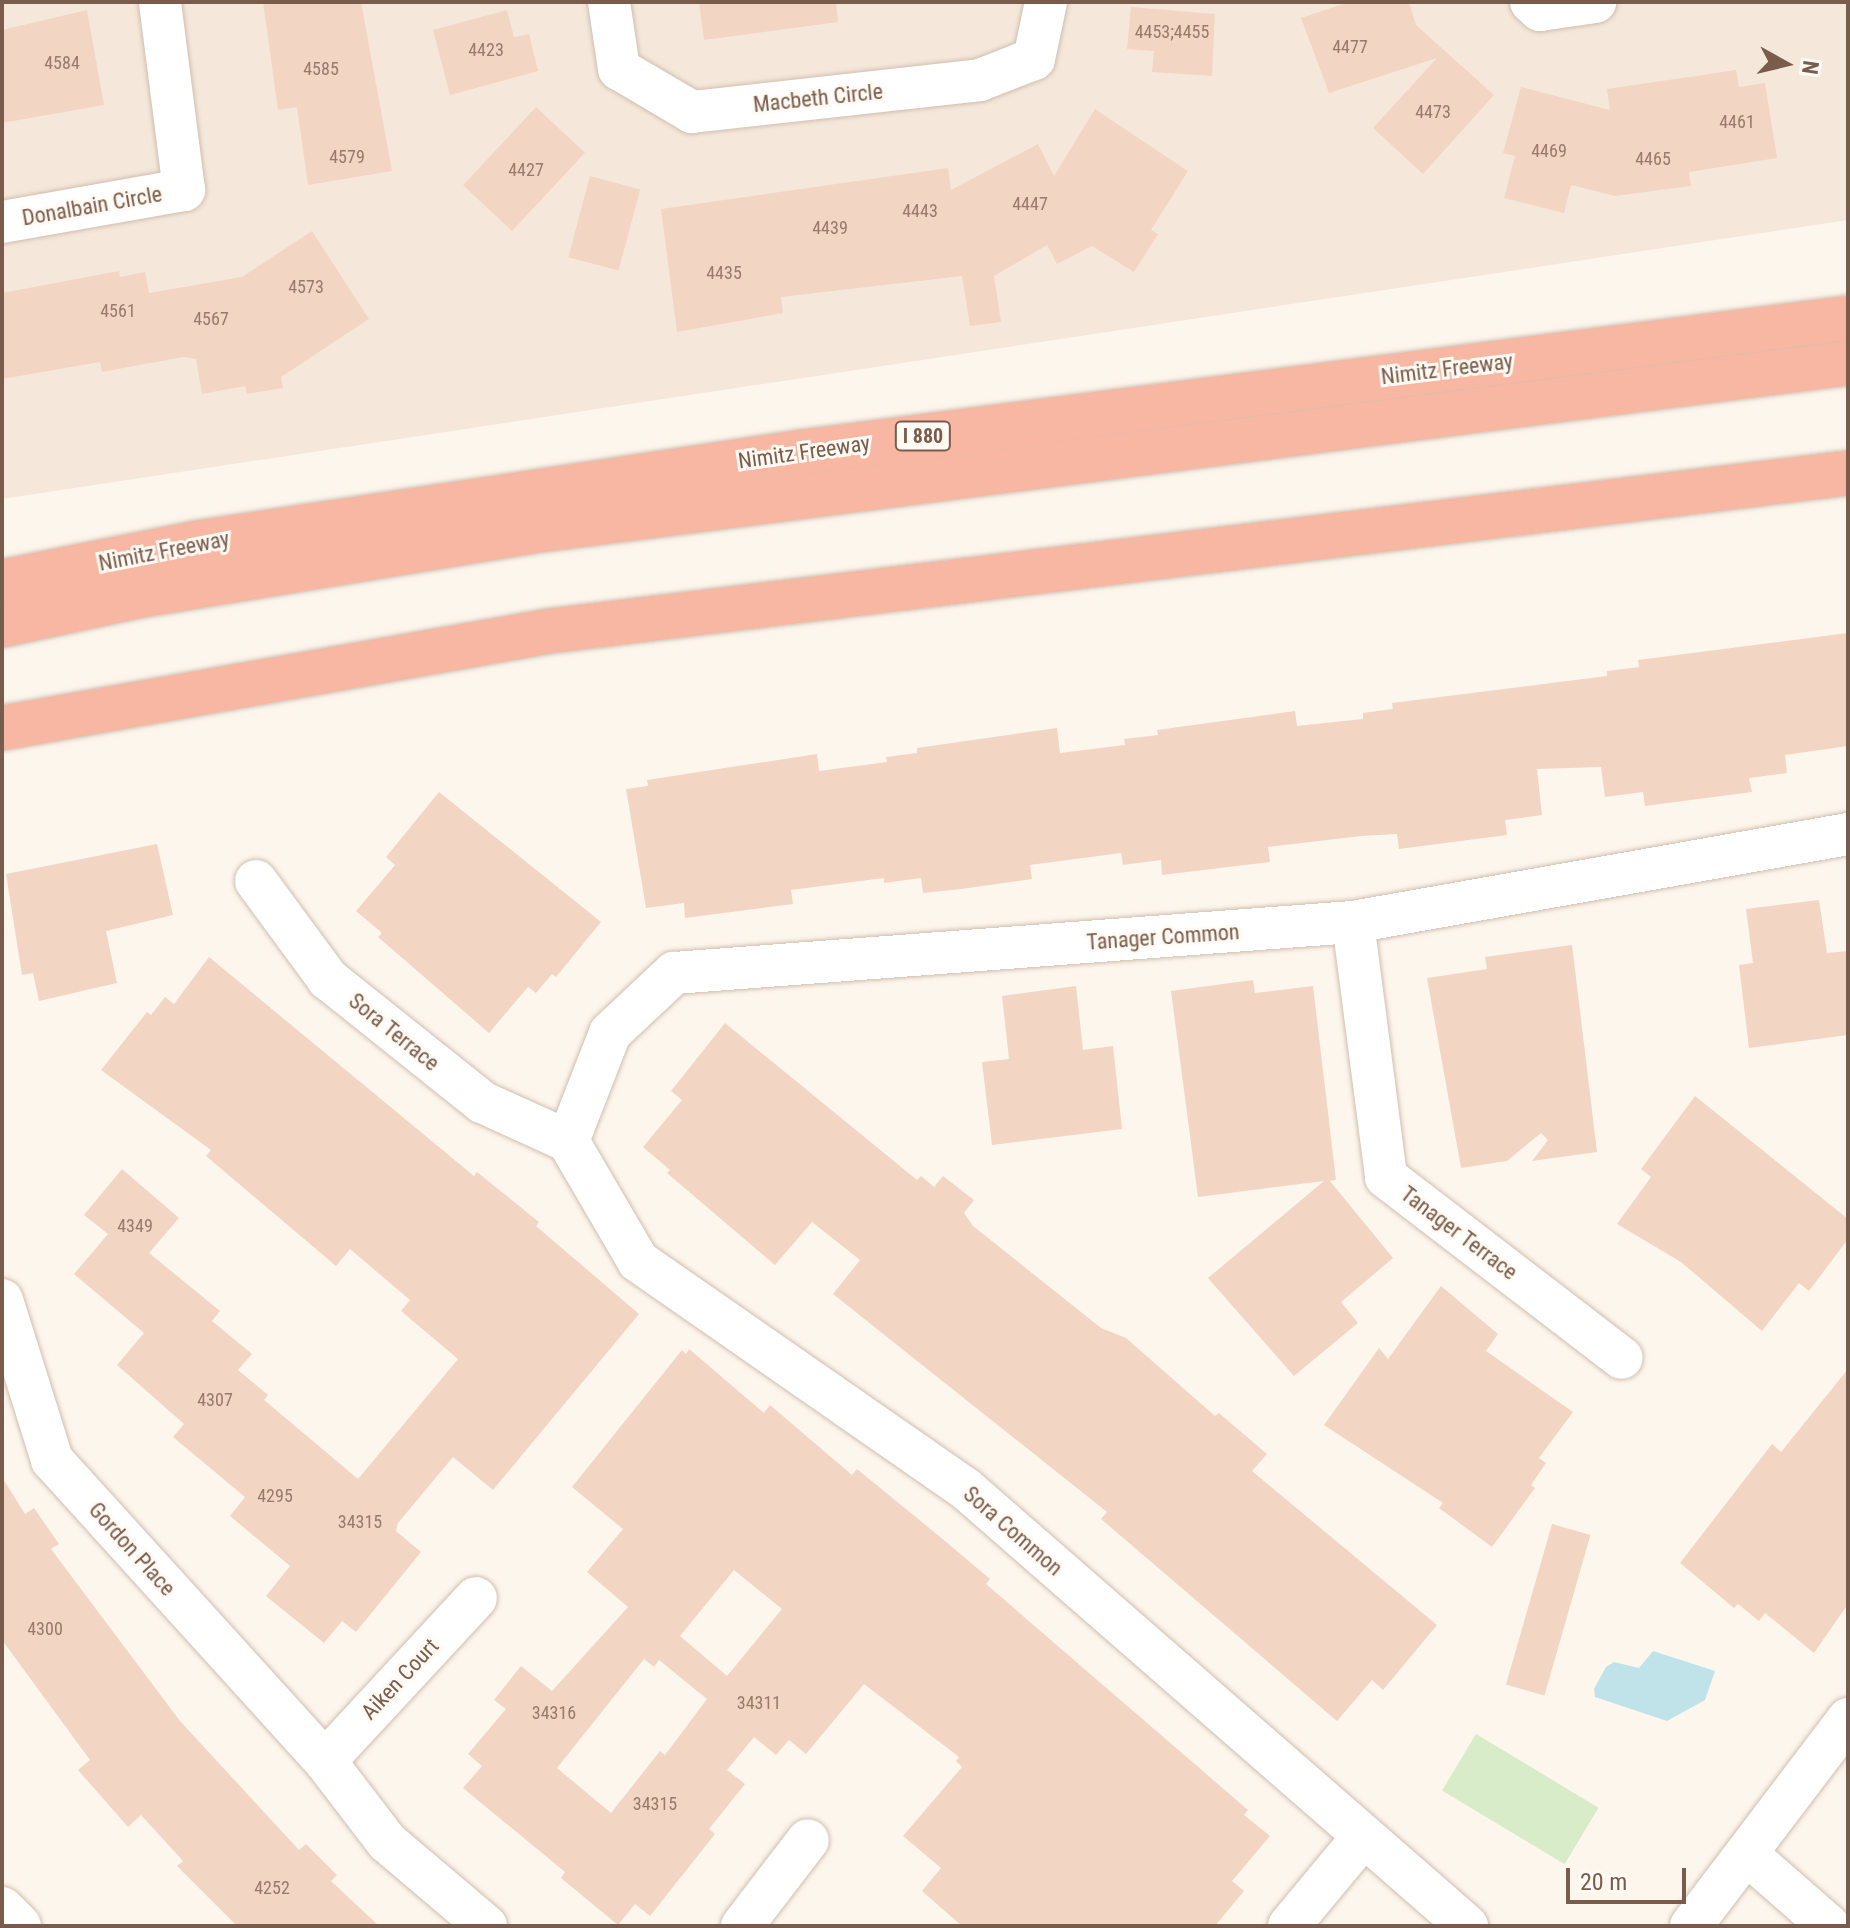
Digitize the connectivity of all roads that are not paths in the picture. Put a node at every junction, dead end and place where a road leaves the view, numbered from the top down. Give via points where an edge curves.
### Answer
1 (160, 2) edge
2 (609, 2) edge
3 (1046, 2) edge
4 (1531, 2) edge
5 (1595, 2) edge
6 (2, 222) edge
7 (1848, 318) edge
8 (1848, 363) edge
9 (1848, 473) edge
10 (2, 582) edge
11 (2, 625) edge
12 (2, 728) edge
13 (1848, 834) edge
14 (256, 881) dead end
15 (1353, 922) junction
16 (568, 1141) junction
17 (2, 1300) edge
18 (1622, 1358) dead end
19 (476, 1598) dead end
20 (1848, 1719) edge
21 (325, 1761) junction
22 (1363, 1837) junction
23 (808, 1840) dead end
24 (1749, 1856) junction
25 (2, 1909) edge
26 (19, 1926) edge
27 (486, 1926) edge
28 (742, 1926) edge
29 (1289, 1926) edge
30 (1467, 1926) edge
31 (1691, 1926) edge
32 (1829, 1926) edge

1 - 6 street, Donalbain Circle via 184,190
2 - 3 street, Macbeth Circle via 619,69 692,112 980,80 1034,59
4 - 5 street via 1540,10
7 - 10 highway, Nimitz Freeway / I 880 via 787,454 197,543
8 - 11 highway, I 880 via 532,531 142,595
9 - 12 highway via 566,629 212,687
13 - 15 street, Tanager Common
14 - 16 street, Sora Terrace via 328,979 482,1102
15 - 16 street, Tanager Common via 674,973 610,1033
15 - 18 street, Tanager Terrace via 1386,1177
16 - 22 street, Sora Common via 638,1261 966,1489
17 - 21 street, Gordon Place via 52,1460
19 - 21 street, Aiken Court
20 - 24 street
21 - 27 street, Gordon Place via 387,1842
22 - 29 street
22 - 30 street, Sora Common
23 - 28 street
24 - 31 street
24 - 32 street
25 - 26 main road

